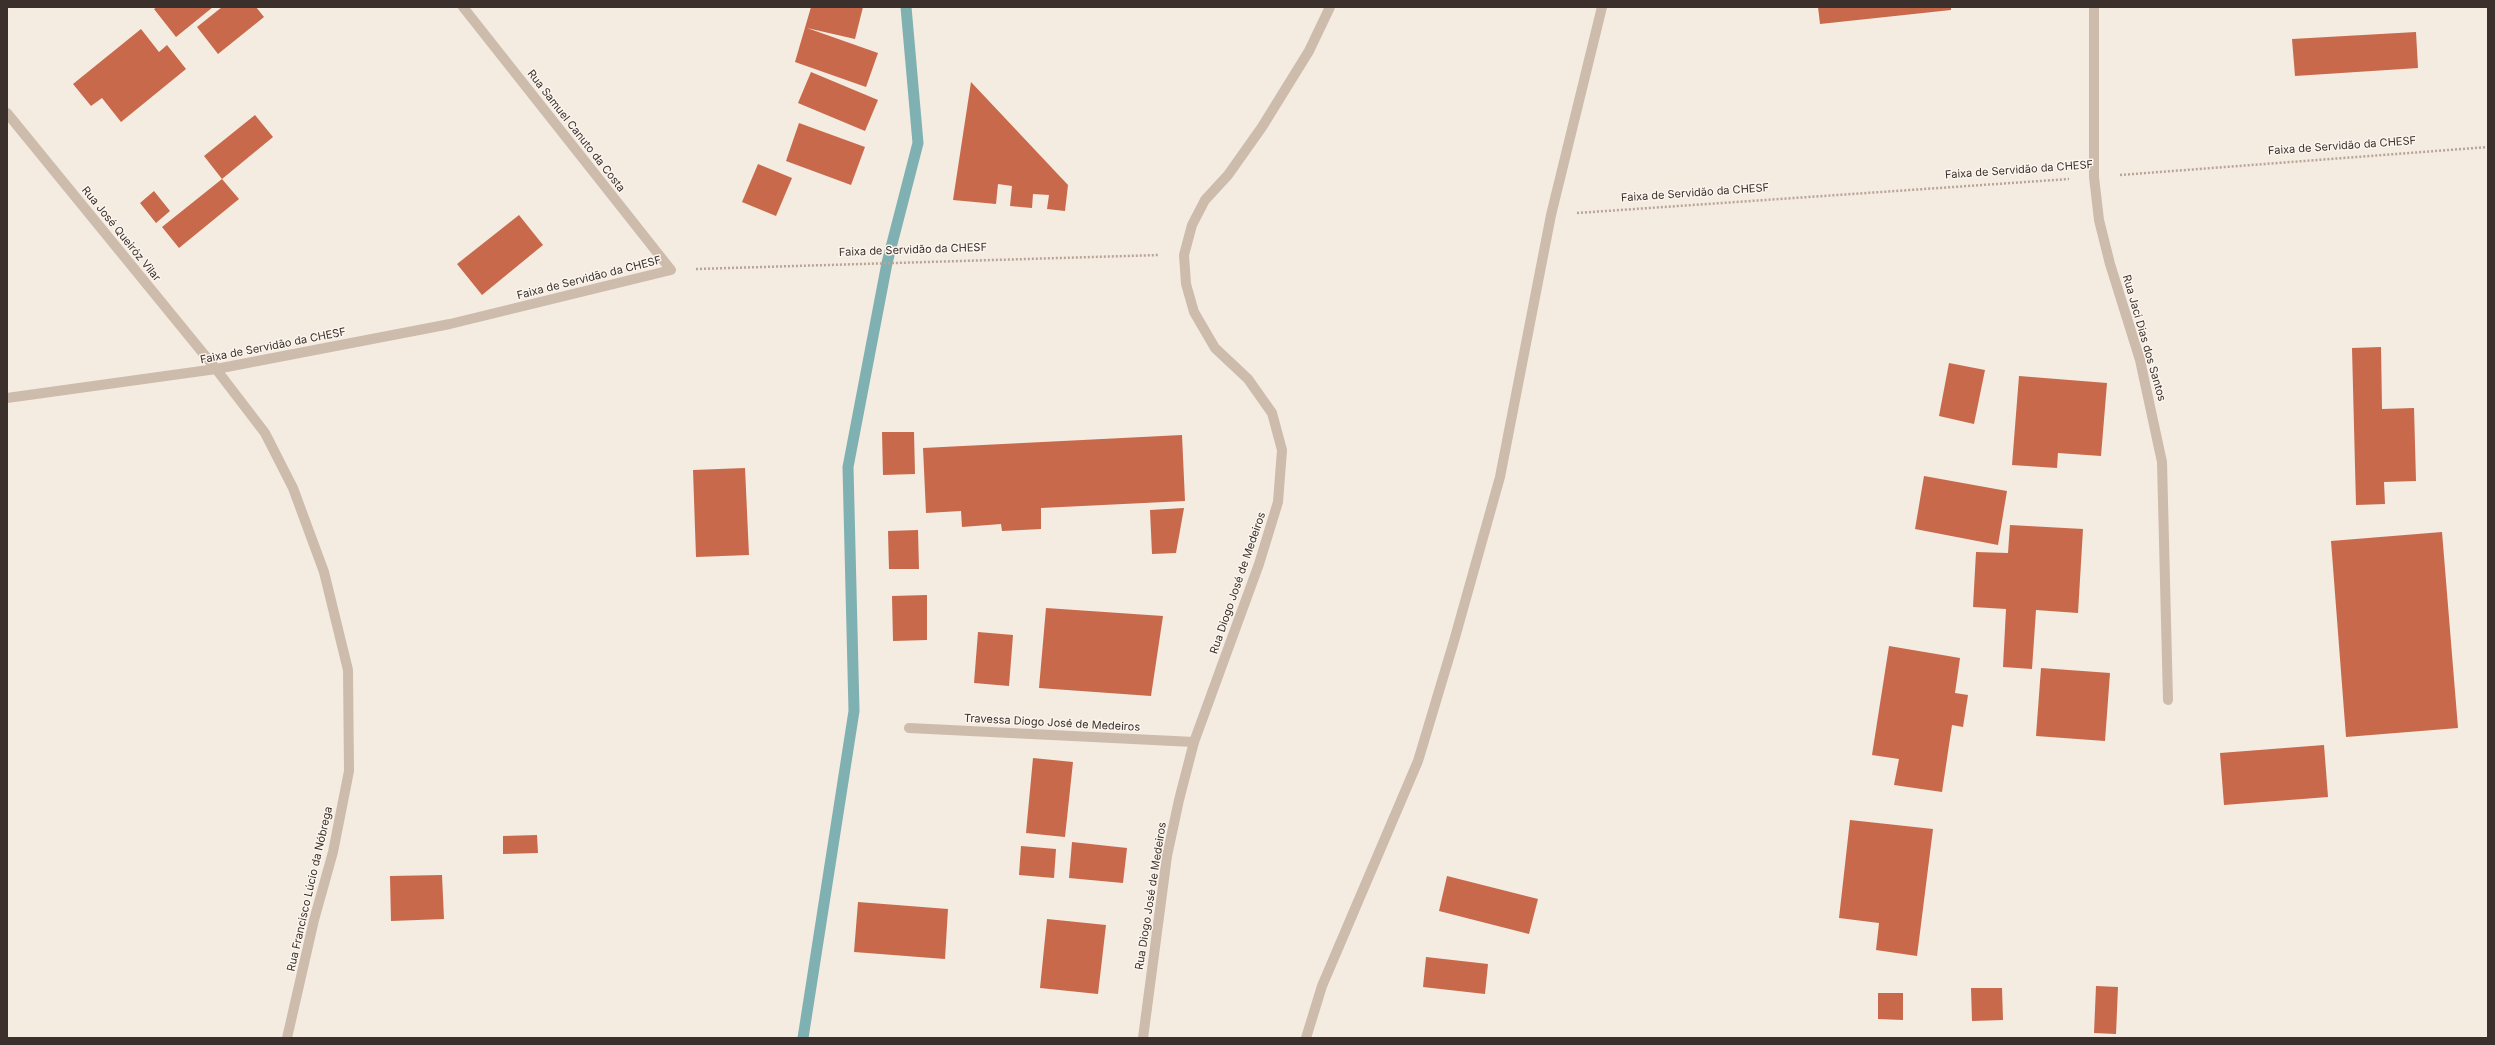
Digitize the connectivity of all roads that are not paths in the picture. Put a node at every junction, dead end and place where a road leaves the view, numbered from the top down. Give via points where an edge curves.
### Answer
1 (463, 7) edge
2 (1330, 7) edge
3 (1602, 7) edge
4 (2094, 7) edge
5 (7, 113) edge
6 (671, 270) joint
7 (216, 369) junction
8 (7, 398) edge
9 (2168, 700) dead end
10 (909, 728) dead end
11 (1194, 742) junction
12 (287, 1038) edge
13 (1143, 1038) edge
14 (1306, 1038) edge

1 - 6 street, Rua Samuel Canuto da Costa
2 - 11 street, Rua Diogo José de Medeiros via 1309,51 1262,127 1228,175 1204,200 1192,225 1184,255 1186,284 1194,312 1215,348 1248,379 1272,413 1282,450 1278,502 1259,564
3 - 14 street via 1551,215 1500,476 1452,648 1418,761 1322,986
4 - 9 street, Rua Jaci Dias dos Santos via 2094,177 2099,220 2140,360 2162,462
5 - 7 street, Rua José Queiróz Vilar
6 - 7 street, Faixa de Servidão da CHESF via 450,324
7 - 8 street, Faixa de Servidão da CHESF
7 - 12 street, Rua Francisco Lúcio da Nóbrega via 265,433 293,488 324,572 348,670 349,771 333,852 314,920
10 - 11 street, Travessa Diogo José de Medeiros
11 - 13 street, Rua Diogo José de Medeiros via 1167,856

